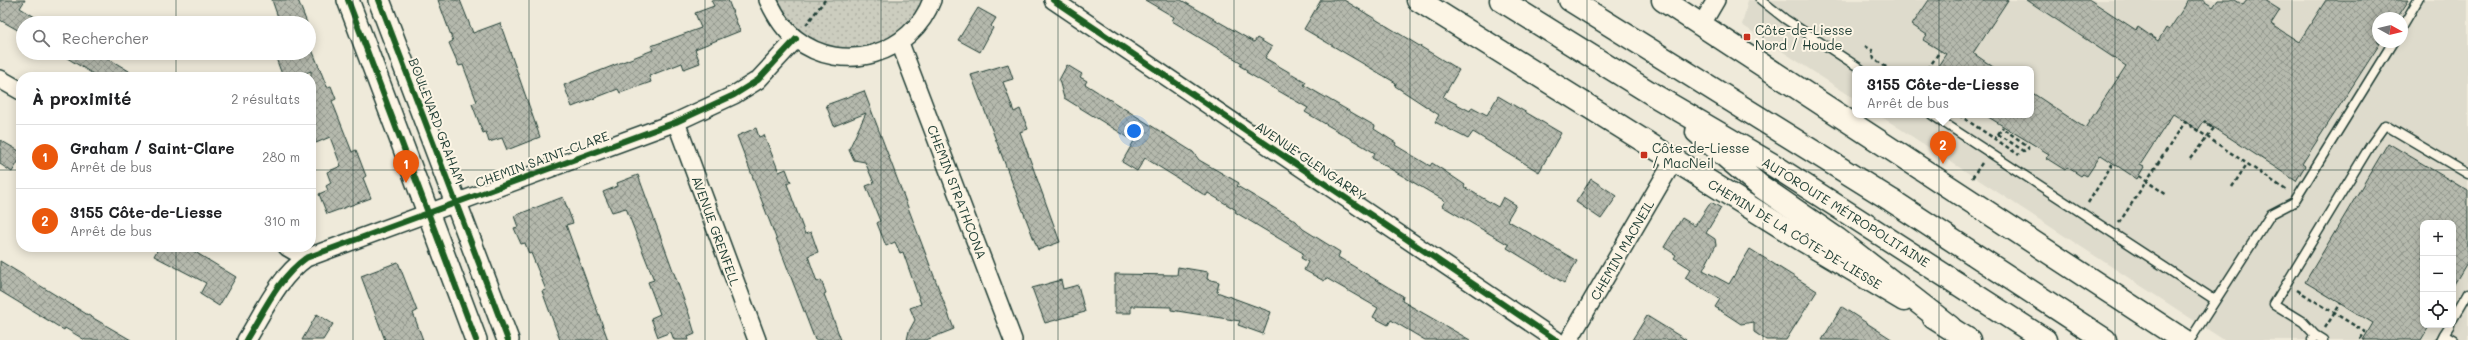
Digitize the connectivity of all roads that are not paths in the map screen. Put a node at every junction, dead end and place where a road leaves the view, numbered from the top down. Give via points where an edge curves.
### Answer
1 (348, 0) edge
2 (380, 0) edge
3 (768, 0) edge
4 (932, 0) edge
5 (1053, 0) edge
6 (1418, 0) edge
7 (1501, 0) edge
8 (1570, 0) edge
9 (1663, 0) edge
10 (1716, 0) edge
11 (1761, 0) edge
12 (2418, 0) edge
13 (2408, 17) edge
14 (1702, 24) junction
15 (796, 39) junction
16 (900, 43) junction
17 (2389, 48) edge
18 (1856, 66) edge
19 (0, 79) edge
20 (16, 88) edge
21 (1657, 97) junction
22 (1937, 118) edge
23 (676, 122) junction
24 (1674, 160) junction
25 (2468, 174) edge
26 (455, 202) junction
27 (427, 213) junction
28 (296, 252) edge
29 (306, 258) junction
30 (2468, 293) edge
31 (2215, 300) junction
32 (2456, 314) edge
33 (1950, 327) junction
34 (2448, 328) edge
35 (2314, 337) edge
36 (2443, 337) edge
37 (246, 340) edge
38 (476, 340) edge
39 (508, 340) edge
40 (757, 340) edge
41 (1013, 340) edge
42 (1556, 340) edge
43 (1569, 340) edge
44 (1969, 340) edge
45 (2045, 340) edge
46 (2105, 340) edge
47 (2183, 340) edge
48 (2190, 340) edge
49 (2323, 340) edge
50 (2454, 340) edge

1 - 27 street
2 - 26 street, BOULEVARD GRAHAM
3 - 15 street via 778,20
4 - 16 street via 927,14 915,30
5 - 42 street, AVENUE GLENGARRY
6 - 24 main road, CHEMIN DE LA CÔTE-DE-LIESSE
7 - 21 main road, AUTOROUTE MÉTROPOLITAINE
8 - 46 main road via 1891,200
9 - 14 main road
10 - 14 street
11 - 18 lane
12 - 13 lane
14 - 47 main road
15 - 16 street via 811,49 828,55 855,58 879,54
15 - 23 street, CHEMIN SAINT-CLARE via 758,80 734,95
16 - 41 street, CHEMIN STRATHCONA
17 - 31 lane via 2294,202 2271,214
19 - 20 street
21 - 33 main road via 1760,186 1837,239
21 - 45 main road, AUTOROUTE MÉTROPOLITAINE via 1773,165
22 - 31 lane
23 - 26 street, CHEMIN SAINT-CLARE
23 - 40 street, AVENUE GRENFELL
24 - 33 main road, CHEMIN DE LA CÔTE-DE-LIESSE
24 - 43 street, CHEMIN MACNEIL
25 - 35 lane via 2385,125 2274,304 2303,322
26 - 27 street, CHEMIN SAINT-CLARE
26 - 39 street, BOULEVARD GRAHAM
27 - 29 street, CHEMIN SAINT-CLARE
27 - 38 street
28 - 29 street
29 - 37 street, CHEMIN SAINT-CLARE via 292,268
30 - 32 lane
31 - 48 lane
33 - 44 main road, CHEMIN DE LA CÔTE-DE-LIESSE
34 - 36 lane
35 - 49 lane
36 - 50 lane

